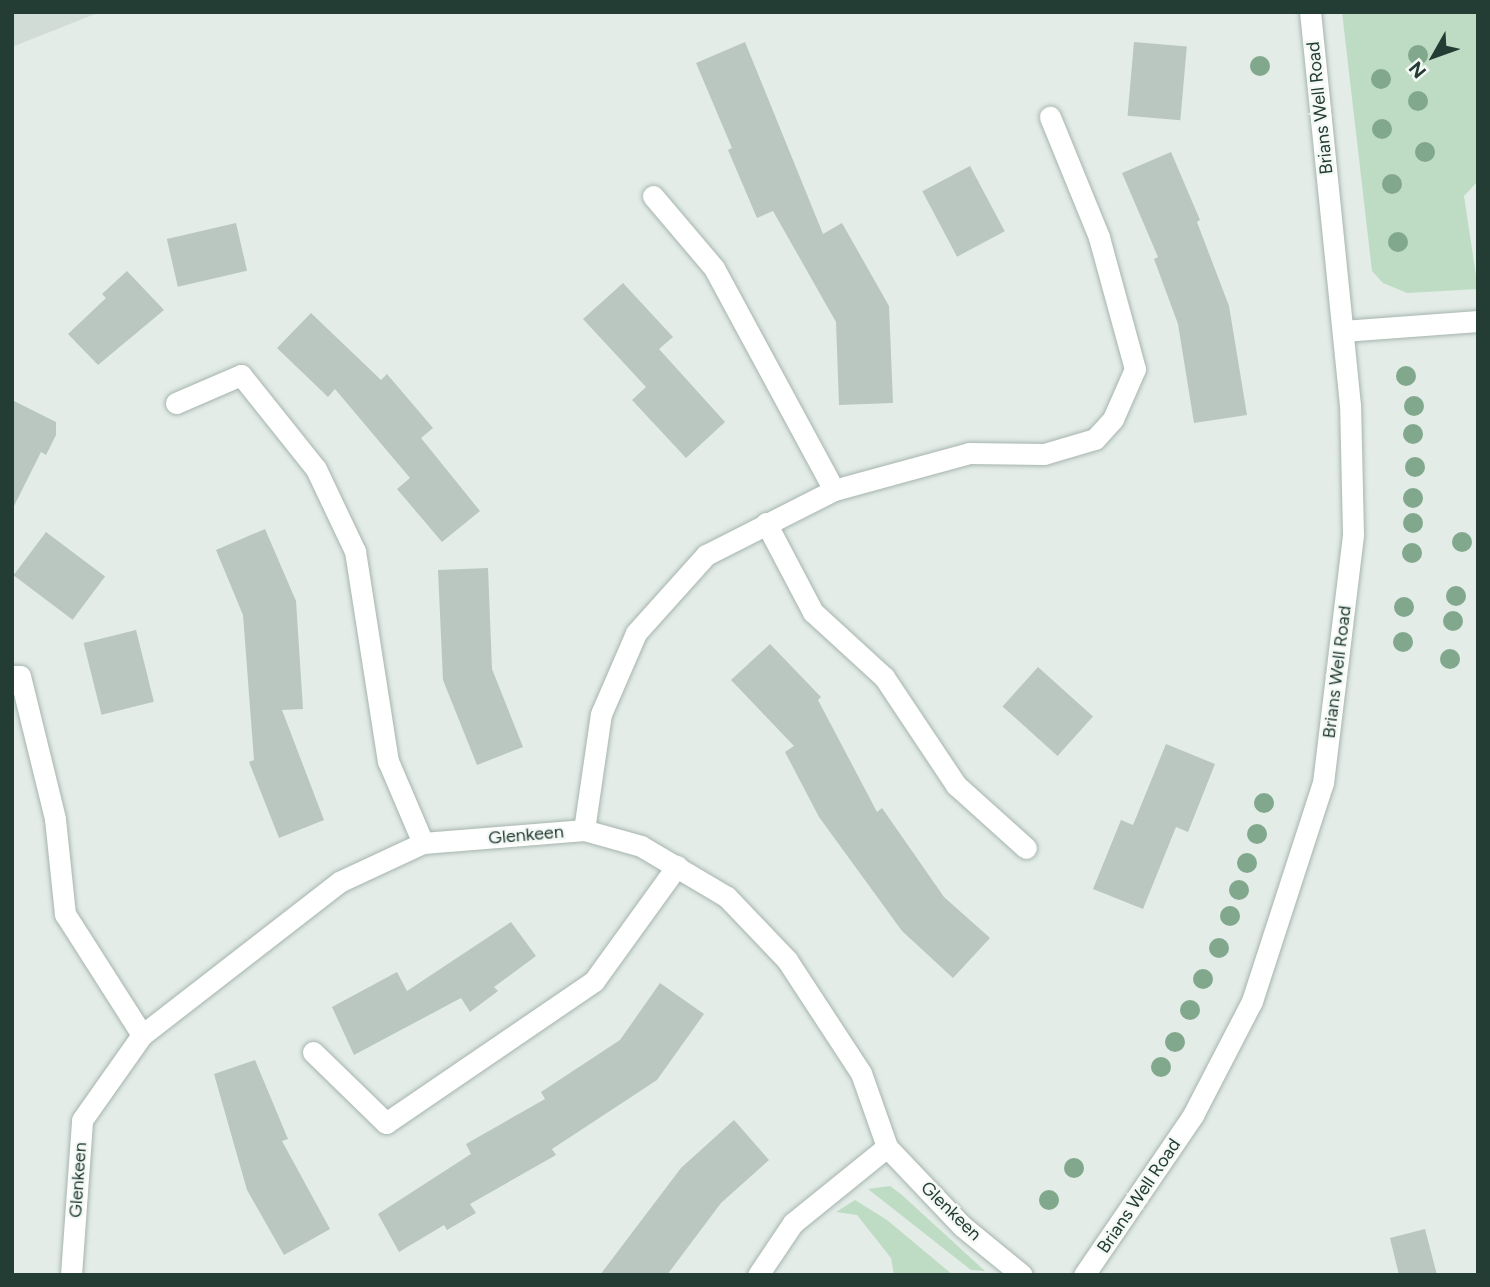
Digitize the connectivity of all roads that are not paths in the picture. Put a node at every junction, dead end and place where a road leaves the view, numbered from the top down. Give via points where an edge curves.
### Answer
1 (1310, 12) edge
2 (1050, 117) dead end
3 (653, 196) dead end
4 (1478, 321) edge
5 (1343, 331) junction
6 (176, 403) dead end
7 (834, 490) junction
8 (766, 523) junction
9 (12, 676) edge
10 (583, 830) junction
11 (424, 843) junction
12 (1026, 848) dead end
13 (677, 866) junction
14 (142, 1035) junction
15 (313, 1052) dead end
16 (887, 1147) junction
17 (71, 1275) edge
18 (758, 1275) edge
19 (1022, 1275) edge
20 (1084, 1275) edge

1 - 5 street, Brians Well Road
2 - 7 street via 1098,237 1135,369 1113,419 1095,439 1044,454 969,453
3 - 7 street via 714,268
4 - 5 street
5 - 20 street, Brians Well Road via 1353,534 1323,783 1252,1001 1193,1115
6 - 11 street via 241,375 316,469 355,551 388,761
7 - 8 street
8 - 10 street via 706,555 636,633 600,714
8 - 12 street via 813,612 884,677 956,785
9 - 14 street via 20,676 55,819 65,914
10 - 11 street, Glenkeen
10 - 13 street, Glenkeen via 641,846
11 - 14 street, Glenkeen via 339,882
13 - 15 street via 593,981 386,1124
13 - 16 street, Glenkeen via 727,897 787,960 861,1073
14 - 17 street, Glenkeen via 82,1119
16 - 18 street via 793,1223
16 - 19 street, Glenkeen via 962,1226

